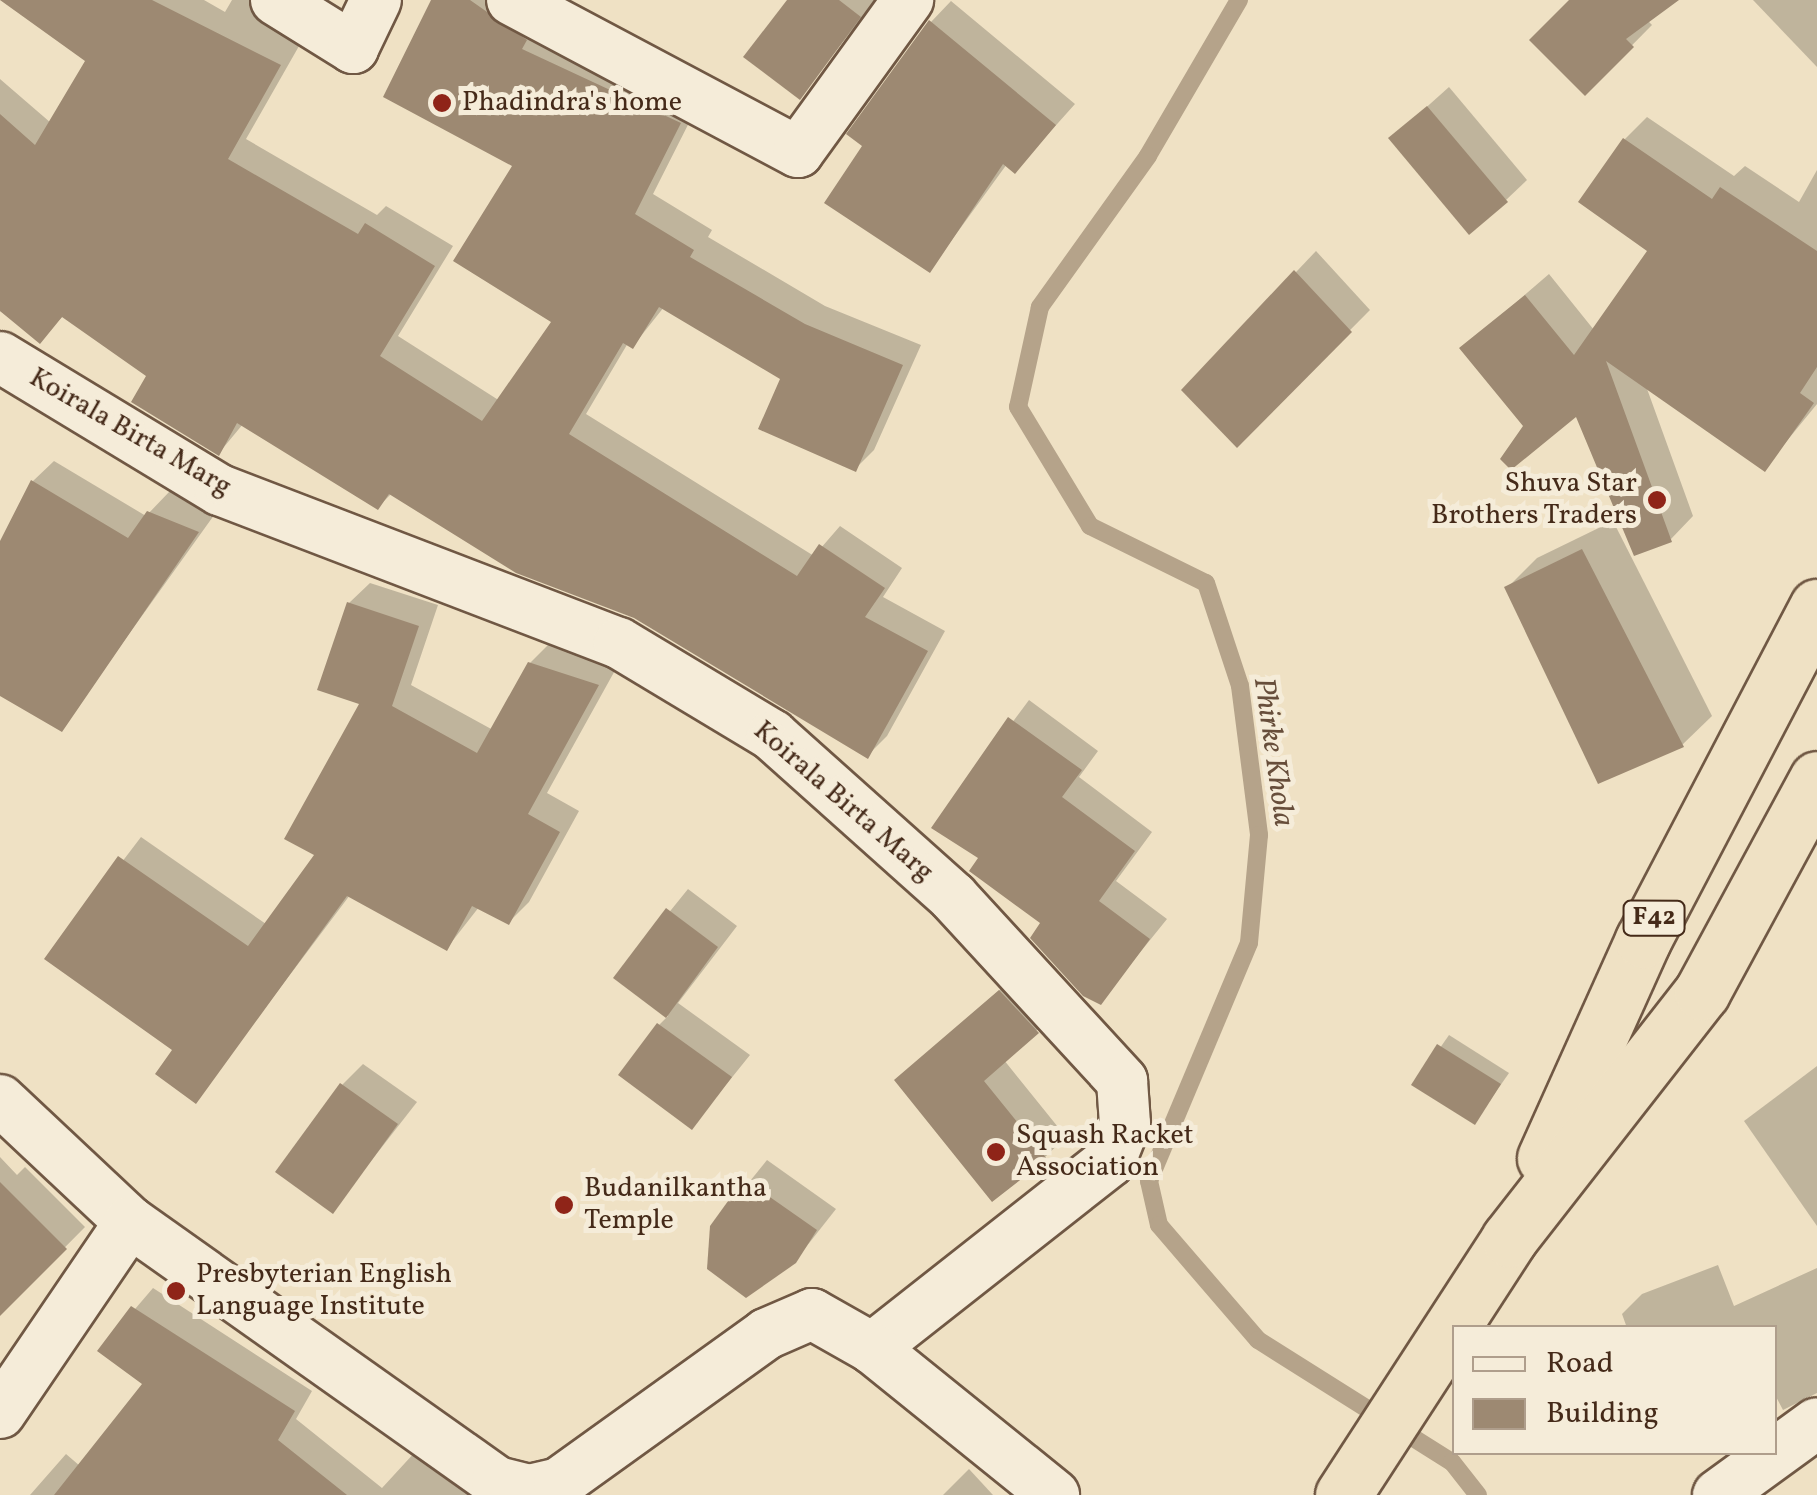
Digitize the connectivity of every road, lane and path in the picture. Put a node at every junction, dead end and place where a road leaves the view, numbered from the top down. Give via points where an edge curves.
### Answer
1 (276, 0) edge
2 (376, 0) edge
3 (512, 0) edge
4 (908, 0) edge
5 (0, 356) edge
6 (1817, 607) edge
7 (1817, 779) edge
8 (0, 1100) edge
9 (130, 1222) junction
10 (1509, 1239) junction
11 (1454, 1325) edge
12 (1452, 1327) edge
13 (872, 1348) junction
14 (0, 1413) edge
15 (1817, 1423) edge
16 (1777, 1452) edge
17 (1773, 1455) edge
18 (1054, 1495) edge
19 (1344, 1495) edge
20 (1718, 1495) edge

1 - 2 street via 354,48
3 - 4 street via 798,152
5 - 13 street, Koirala Birta Marg via 220,490 619,643 772,735 953,897 1122,1081 1125,1124 1110,1161
6 - 10 highway, F42 via 1643,940
7 - 10 highway, F42 via 1702,992
8 - 9 street
9 - 13 street via 496,1482 529,1490 559,1483 766,1334 812,1314
9 - 14 street
10 - 11 highway, F42
12 - 19 highway, F42
13 - 18 street
15 - 16 street
17 - 20 street

